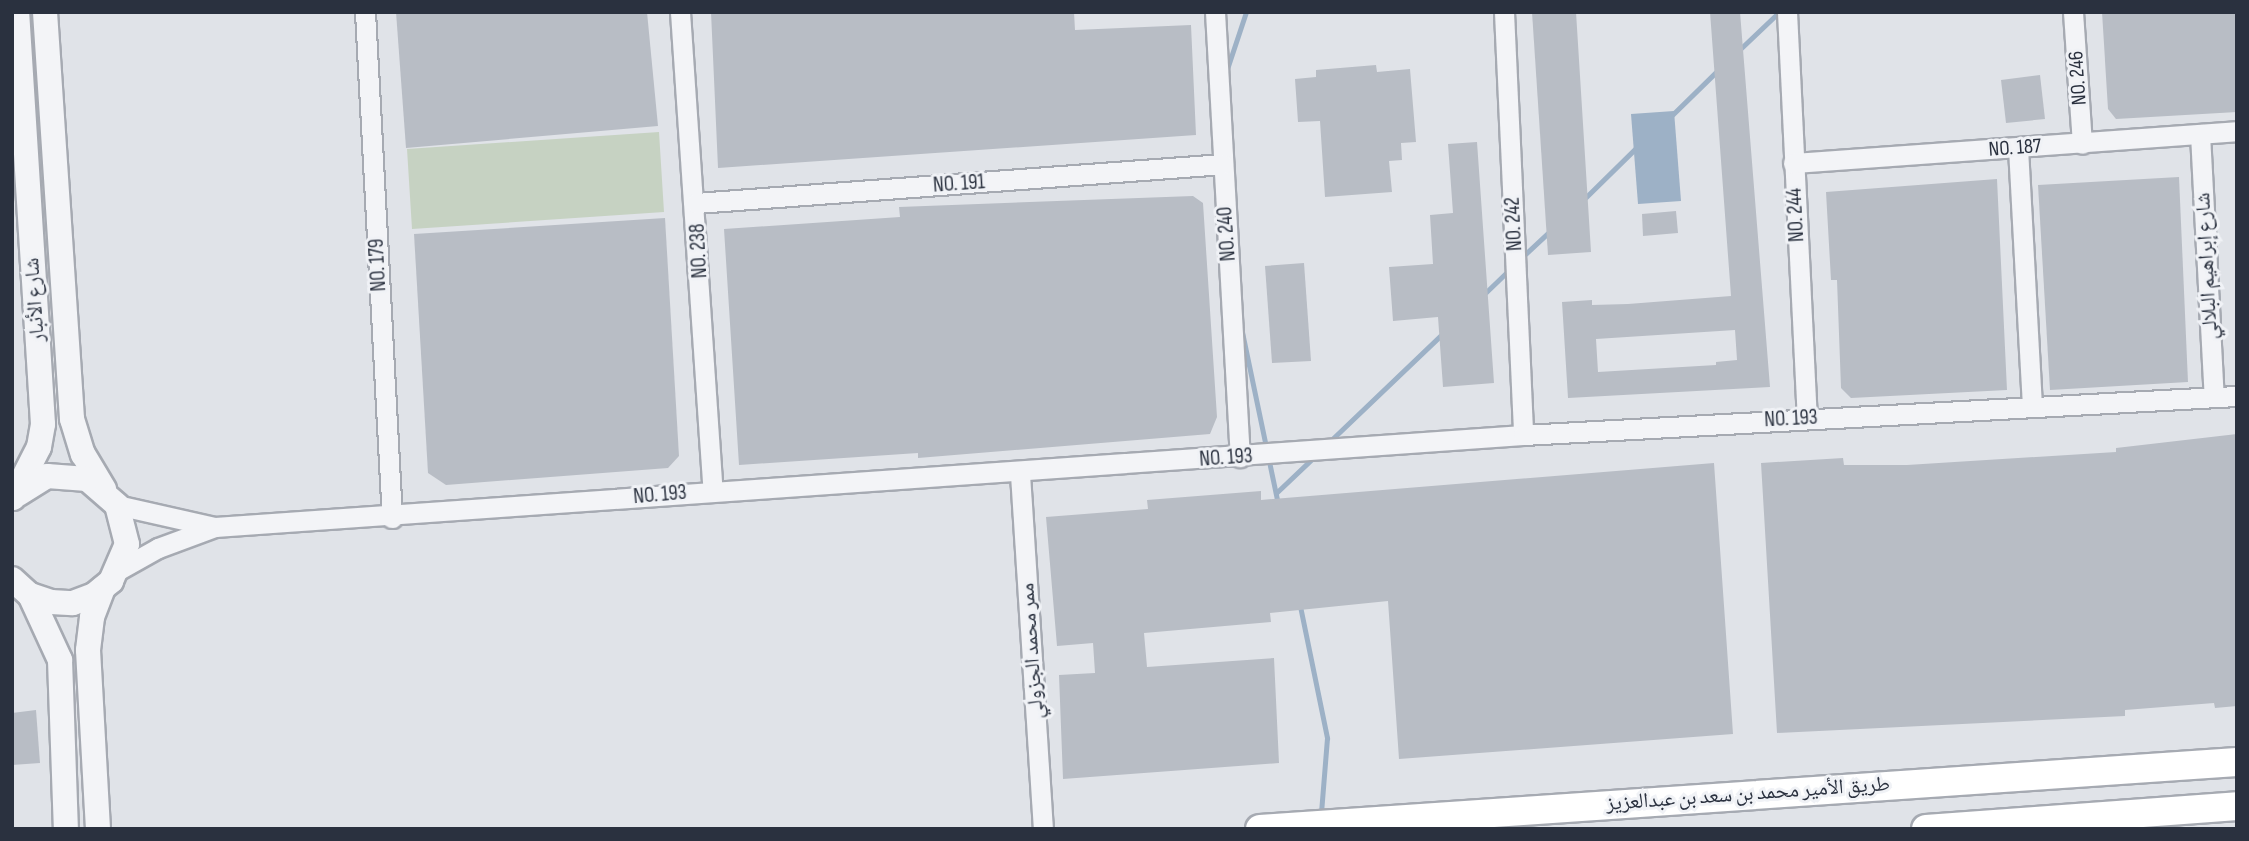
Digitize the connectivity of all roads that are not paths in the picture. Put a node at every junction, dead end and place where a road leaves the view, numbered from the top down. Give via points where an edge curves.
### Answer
1 (17, 12) edge
2 (45, 12) edge
3 (365, 12) edge
4 (680, 12) edge
5 (1215, 12) edge
6 (1504, 12) edge
7 (1787, 12) edge
8 (2073, 12) edge
9 (2237, 131) edge
10 (2200, 134) junction
11 (2082, 144) junction
12 (2018, 148) junction
13 (1793, 163) junction
14 (1223, 164) junction
15 (696, 203) junction
16 (2237, 396) edge
17 (2214, 397) junction
18 (2032, 407) junction
19 (1807, 418) junction
20 (1523, 435) junction
21 (1240, 457) junction
22 (1020, 474) junction
23 (713, 490) junction
24 (111, 497) junction
25 (13, 498) edge
26 (392, 518) junction
27 (215, 527) junction
28 (110, 580) junction
29 (17, 584) edge
30 (2237, 762) edge
31 (2237, 806) edge
32 (66, 829) edge
33 (98, 829) edge
34 (1043, 829) edge
35 (1260, 829) edge
36 (1926, 829) edge

1 - 25 street, شارع الأنبار via 43,424 39,447
2 - 24 street, شارع الأنبار via 72,419 83,454
3 - 26 street, NO. 179
4 - 15 street, NO. 238
5 - 14 street, NO. 240
6 - 20 street, NO. 242
7 - 13 street, NO. 244
8 - 11 street, NO. 246
9 - 10 street, NO. 187
10 - 11 street, NO. 187
10 - 17 street, شارع إبراهيم البلالي
11 - 12 street, NO. 187
12 - 13 street, NO. 187
12 - 18 street
13 - 19 street, NO. 244
14 - 15 street, NO. 191
14 - 21 street, NO. 240
15 - 23 street, NO. 238
16 - 17 street, NO. 193
17 - 18 street, NO. 193
18 - 19 street, NO. 193
19 - 20 street, NO. 193
20 - 21 street, NO. 193
21 - 22 street, NO. 193
22 - 23 street, NO. 193
22 - 34 street, ممر محمد الجزولي
23 - 26 street, NO. 193
24 - 25 street, شارع الأنبار via 67,474 47,476
24 - 27 street, NO. 193
24 - 28 street, شارع الأنبار via 127,544
26 - 27 street, NO. 193
27 - 28 street, NO. 193 via 158,548
28 - 29 street via 73,603 51,603
28 - 33 street, شارع الأنبار via 92,617 88,650
29 - 32 street via 60,660
30 - 35 main road, طريق الأمير محمد بن سعد بن عبدالعزيز
31 - 36 main road

